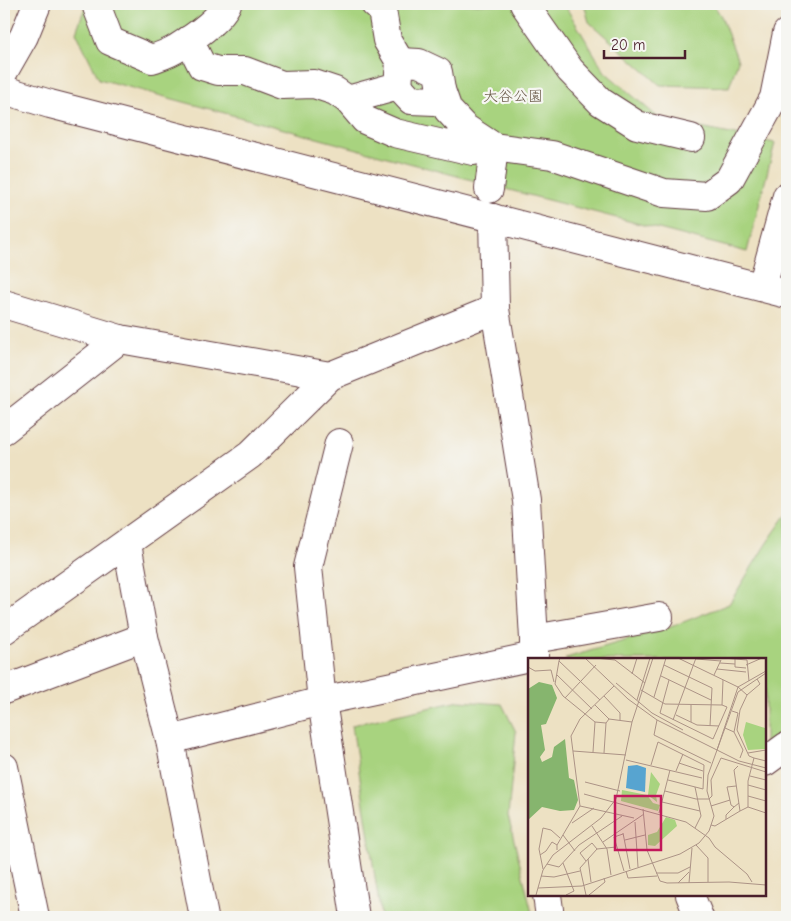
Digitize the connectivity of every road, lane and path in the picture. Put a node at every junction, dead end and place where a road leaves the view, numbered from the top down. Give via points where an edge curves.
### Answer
1 (37, 4) edge
2 (99, 4) edge
3 (227, 4) edge
4 (524, 4) edge
5 (382, 6) edge
6 (787, 32) edge
7 (189, 40) junction
8 (4, 71) edge
9 (399, 74) junction
10 (4, 90) edge
11 (348, 100) junction
12 (691, 138) dead end
13 (494, 147) junction
14 (489, 189) dead end
15 (787, 196) edge
16 (492, 218) junction
17 (775, 290) edge
18 (4, 304) edge
19 (495, 310) junction
20 (120, 339) junction
21 (330, 376) junction
22 (4, 430) edge
23 (339, 443) dead end
24 (127, 544) junction
25 (659, 617) dead end
26 (4, 630) edge
27 (144, 637) junction
28 (534, 651) edge
29 (4, 690) edge
30 (322, 701) junction
31 (170, 740) junction
32 (787, 746) edge
33 (766, 761) edge
34 (4, 767) edge
35 (14, 866) edge
36 (547, 896) edge
37 (690, 896) edge
38 (35, 917) edge
39 (204, 917) edge
40 (355, 917) edge
41 (550, 917) edge
42 (699, 917) edge

1 - 8 street
2 - 7 street via 97,7 110,41 152,59
3 - 7 street
4 - 12 street via 570,70 601,102 637,125
5 - 9 street via 387,40
6 - 13 street via 774,98 729,180 707,196 664,193 552,155
7 - 11 street via 202,66 218,71 245,71 282,85 314,84 335,91
9 - 11 street
9 - 13 street via 419,63 438,72 448,110 466,128
10 - 16 street
11 - 13 street via 365,120 396,133 473,151
13 - 14 street
15 - 17 street
16 - 17 street
16 - 19 street
18 - 20 street
19 - 21 street
19 - 28 street via 526,500
20 - 21 street
20 - 22 street
21 - 24 street via 250,456
23 - 30 street via 308,567
24 - 26 street
24 - 27 street
25 - 28 street
27 - 29 street
27 - 31 street
28 - 30 street
30 - 31 street
30 - 40 street
31 - 39 street
32 - 33 street
34 - 35 street
35 - 38 street
36 - 41 street
37 - 42 street

